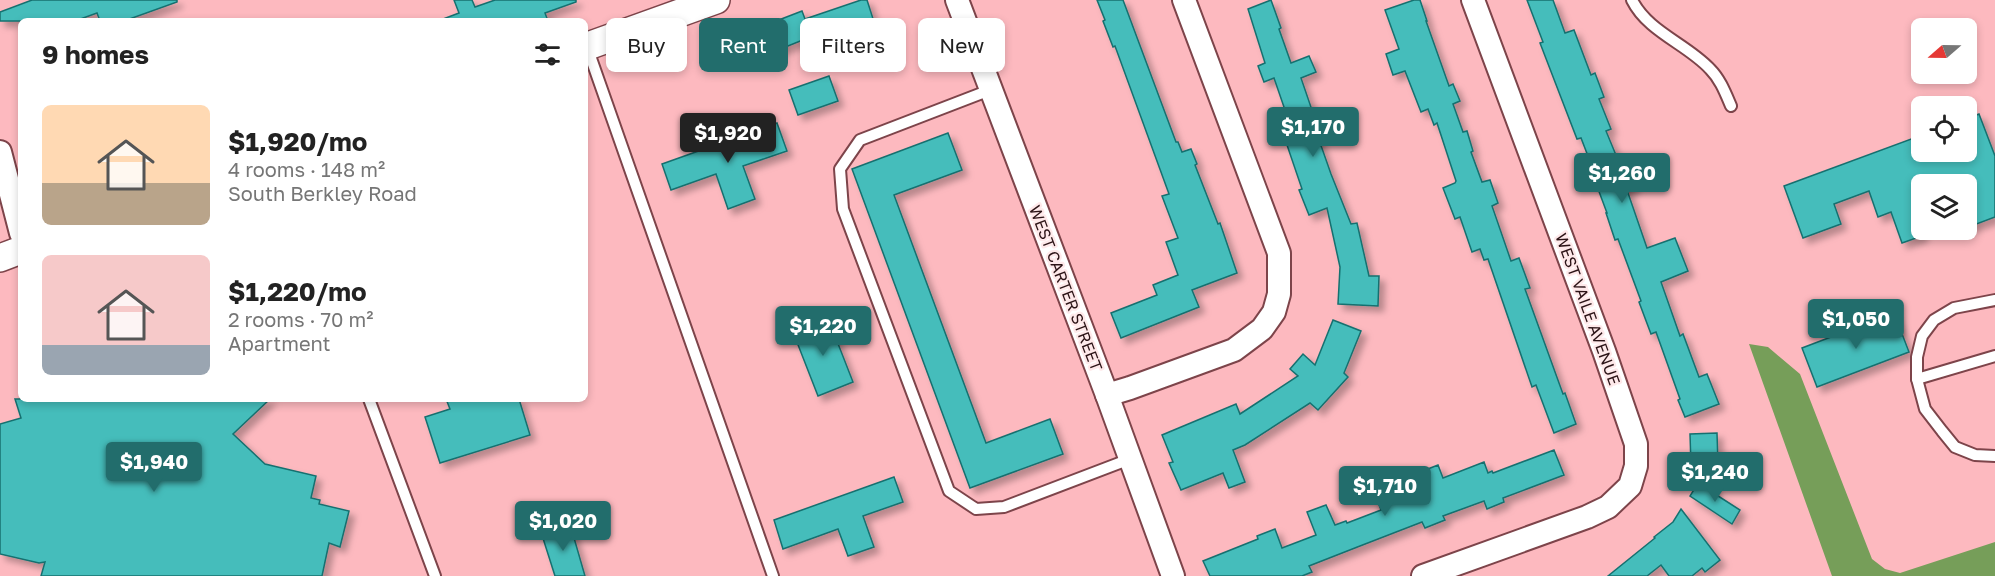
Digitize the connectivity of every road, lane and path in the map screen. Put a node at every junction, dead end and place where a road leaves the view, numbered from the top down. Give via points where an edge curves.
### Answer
1 (716, 0) edge
2 (957, 0) edge
3 (1184, 0) edge
4 (1473, 0) edge
5 (1632, 0) edge
6 (588, 46) edge
7 (588, 53) edge
8 (990, 90) junction
9 (1731, 106) dead end
10 (0, 152) edge
11 (18, 221) edge
12 (18, 251) edge
13 (0, 258) edge
14 (1995, 300) edge
15 (1995, 356) edge
16 (1917, 379) junction
17 (1107, 395) junction
18 (370, 402) edge
19 (1995, 456) edge
20 (1130, 459) junction
21 (435, 576) edge
22 (773, 576) edge
23 (1173, 576) edge
24 (1423, 576) edge

1 - 6 street
2 - 8 street, WEST CARTER STREET
3 - 17 street via 1279,253 1279,294 1274,312 1262,329 1234,350
4 - 24 street, WEST VAILE AVENUE via 1604,351 1636,444 1636,466 1630,486 1608,507
5 - 9 lane via 1650,22 1709,68
7 - 22 lane
8 - 17 street, WEST CARTER STREET
8 - 20 lane via 860,140 840,169 843,209 949,491 976,509 1004,507
10 - 11 street
12 - 13 street
14 - 16 lane via 1954,308 1934,320 1922,336
15 - 16 lane
16 - 19 lane via 1925,409 1955,447 1975,455
17 - 20 street, WEST CARTER STREET
18 - 21 lane
20 - 23 street, WEST CARTER STREET

